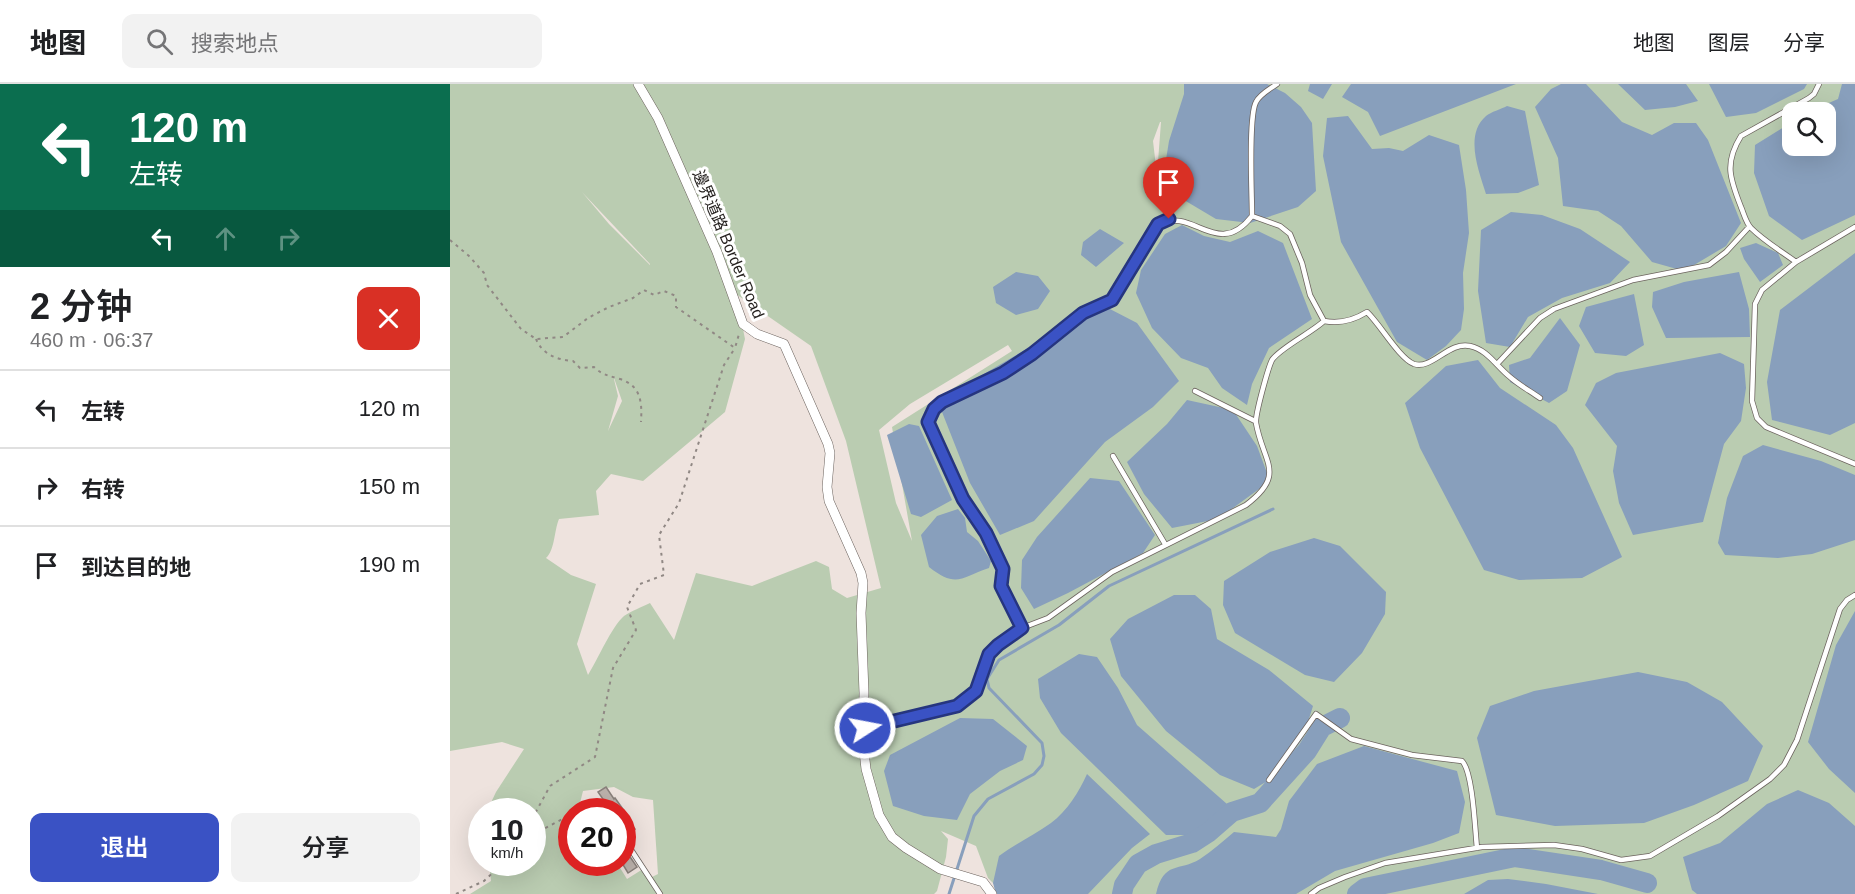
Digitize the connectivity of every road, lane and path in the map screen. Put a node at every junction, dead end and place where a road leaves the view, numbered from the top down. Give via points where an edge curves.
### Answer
1 (638, 84) edge
2 (1277, 84) edge
3 (1819, 84) edge
4 (1252, 216) junction
5 (1749, 227) junction
6 (1855, 227) edge
7 (450, 240) edge
8 (1796, 262) junction
9 (1324, 321) junction
10 (743, 324) junction
11 (536, 339) junction
12 (735, 348) junction
13 (1497, 363) junction
14 (1195, 392) dead end
15 (1540, 398) dead end
16 (1256, 420) junction
17 (641, 422) dead end
18 (1113, 456) dead end
19 (1855, 464) edge
20 (1165, 544) junction
21 (1855, 595) edge
22 (1022, 628) junction
23 (865, 728) junction
24 (1269, 780) dead end
25 (543, 798) edge
26 (1477, 848) junction
27 (636, 857) edge
28 (489, 876) edge
29 (456, 894) edge
30 (660, 894) edge
31 (992, 894) edge
32 (1311, 894) edge

1 - 10 street, 邊界道路 Border Road via 658,118 717,252
2 - 4 lane via 1256,103 1252,124
3 - 5 lane via 1809,98 1741,136 1734,146 1730,176
4 - 9 lane via 1290,234 1310,295
4 - 22 lane via 1233,234 1211,233 1169,219 1158,224 1112,300 1083,313 1003,373 934,409 928,422 963,499 986,533 1003,569 1001,586
5 - 8 lane
5 - 13 lane via 1708,265 1633,280 1554,309 1540,318
6 - 8 lane
7 - 11 path via 484,273 487,285 521,329
8 - 19 lane via 1762,290 1755,304 1752,401 1757,418 1766,427
9 - 13 lane via 1337,324 1367,312 1414,363 1422,364 1457,346 1468,345
9 - 16 lane via 1273,358
10 - 12 path
10 - 23 street, 邊界道路 Border Road via 784,344 828,444 829,501 863,583
11 - 12 path via 563,337 588,318 644,290 654,295 664,291 676,296 676,307
11 - 17 path via 543,351 561,360 573,360 580,368 594,367 600,373 624,380 642,400
12 - 25 path via 724,365 678,503 659,535 664,575 640,584 627,607 636,630 613,668 595,757 550,786
13 - 15 lane
14 - 16 lane
16 - 20 lane via 1270,472 1263,493
18 - 20 lane
20 - 22 lane via 1112,572 1048,618
21 - 26 lane via 1840,609 1797,740 1784,765 1718,816 1650,856 1634,860 1554,845
22 - 23 lane via 989,654 976,691 957,706
23 - 31 street, 邊界道路 Border Road via 866,770 879,815 892,837 940,869 987,885
24 - 26 lane via 1316,714 1352,740 1412,755 1462,761 1467,765
26 - 32 lane via 1385,863
27 - 30 lane
28 - 29 path

